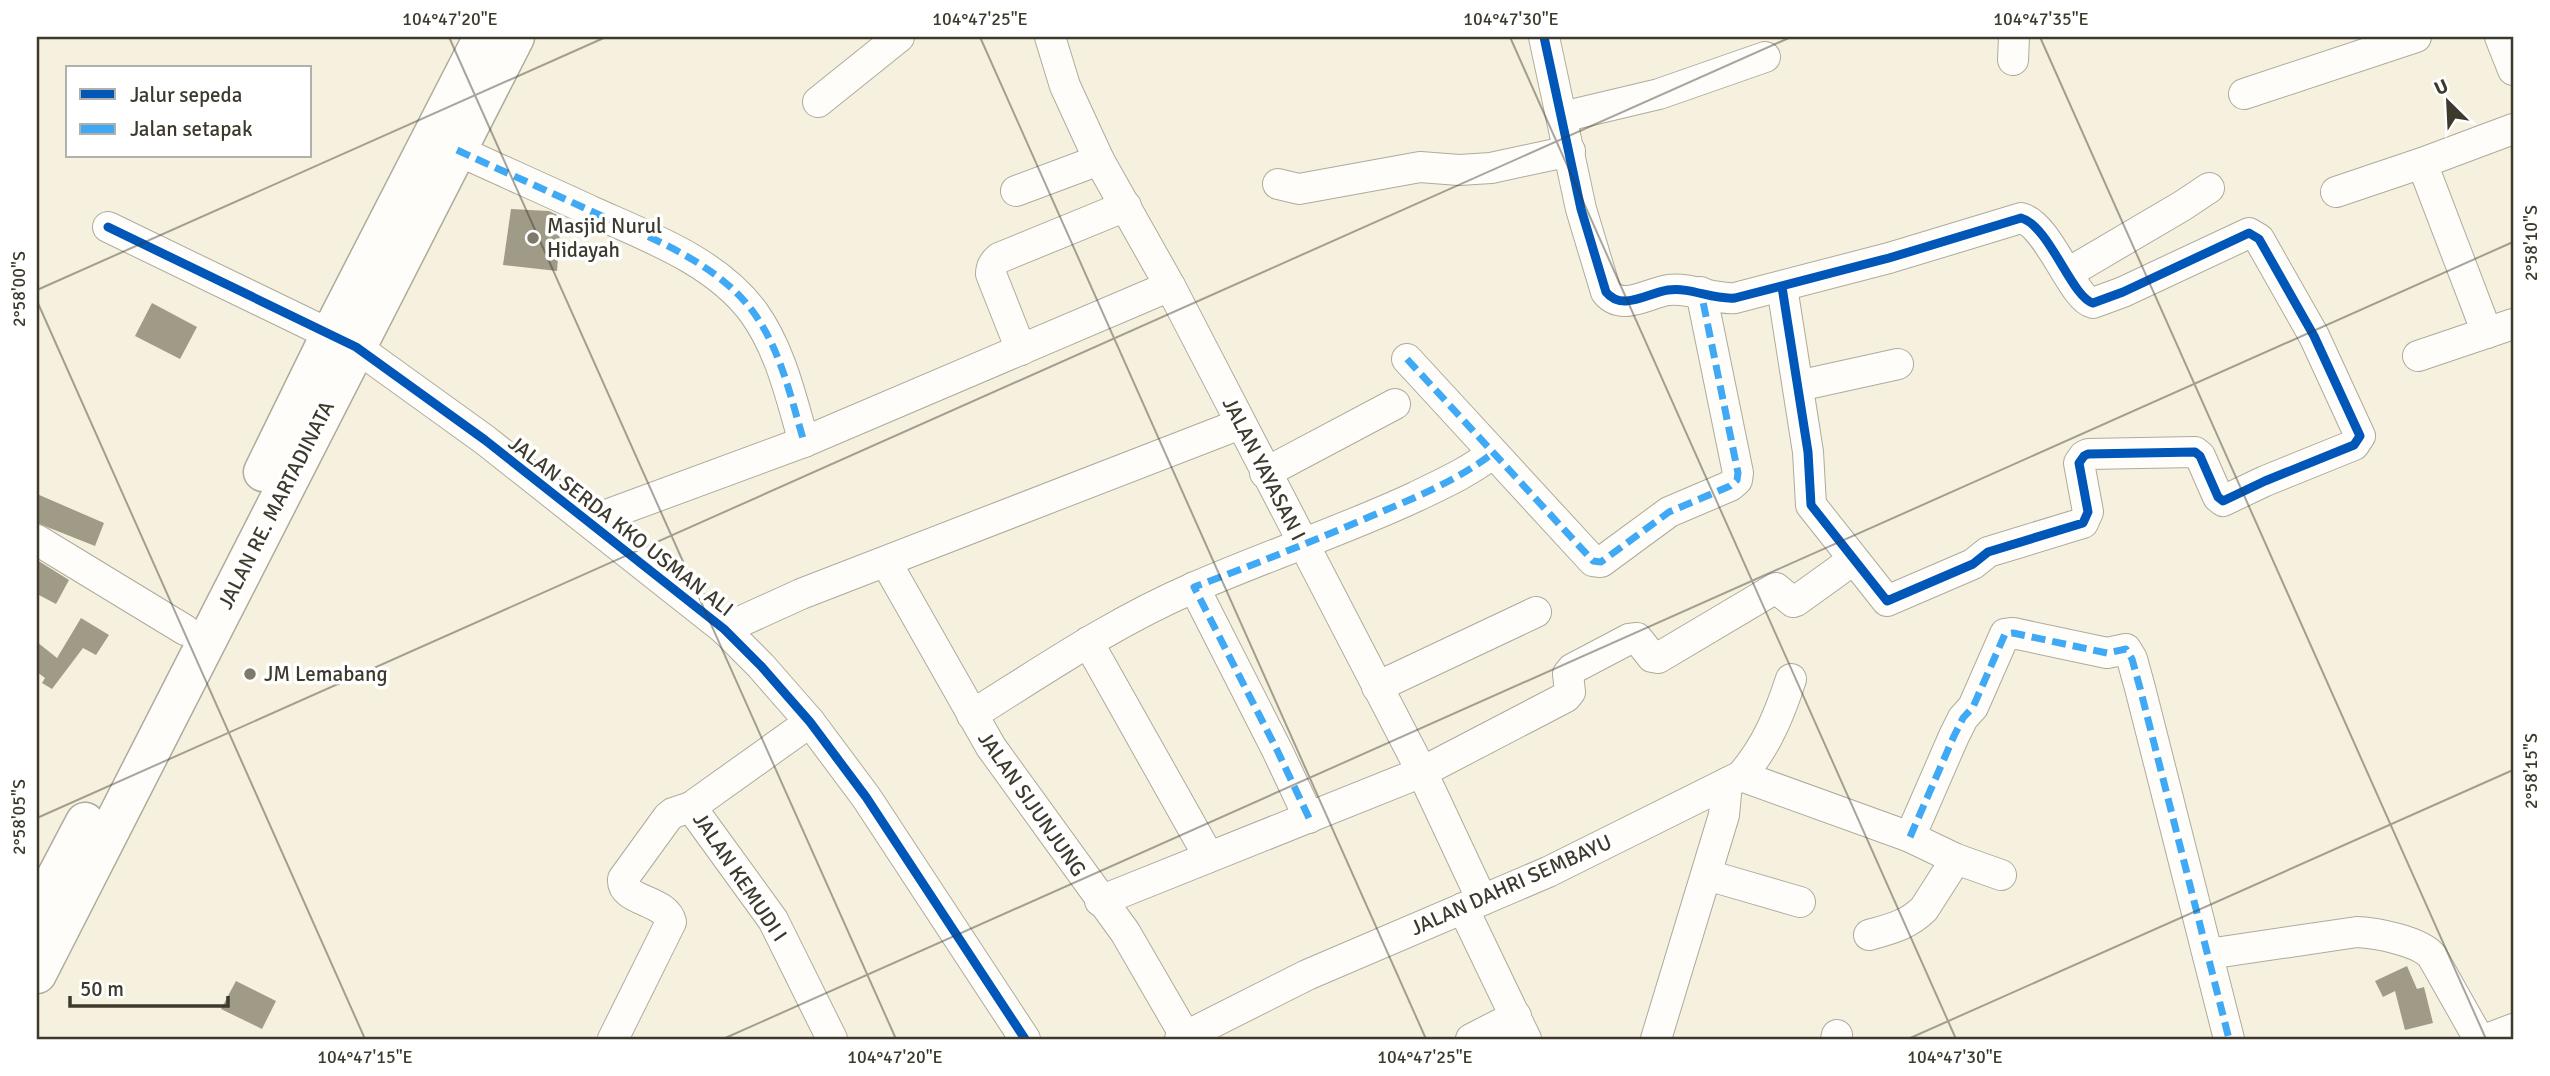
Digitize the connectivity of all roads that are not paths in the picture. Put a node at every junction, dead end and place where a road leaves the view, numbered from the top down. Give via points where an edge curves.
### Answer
1 (484, 37) edge
2 (515, 37) edge
3 (899, 37) edge
4 (1050, 37) edge
5 (1544, 37) edge
6 (2416, 37) edge
7 (2500, 37) edge
8 (1765, 57) dead end
9 (2513, 70) edge
10 (2244, 94) dead end
11 (818, 102) dead end
12 (1562, 117) junction
13 (2513, 129) edge
14 (457, 150) junction
15 (1570, 151) junction
16 (1099, 160) junction
17 (2422, 163) junction
18 (1278, 184) dead end
19 (2209, 188) dead end
20 (1016, 191) dead end
21 (2336, 192) dead end
22 (1126, 206) junction
23 (108, 227) dead end
24 (2068, 273) junction
25 (1170, 286) junction
26 (1782, 287) junction
27 (1701, 292) junction
28 (2500, 329) edge
29 (343, 340) junction
30 (1021, 350) junction
31 (2418, 356) dead end
32 (1407, 359) dead end
33 (1898, 363) dead end
34 (1798, 386) junction
35 (1395, 404) dead end
36 (1240, 424) junction
37 (804, 442) junction
38 (1493, 453) junction
39 (1265, 473) junction
40 (590, 521) junction
41 (37, 540) edge
42 (1303, 545) junction
43 (1853, 560) junction
44 (886, 562) junction
45 (1194, 587) junction
46 (1536, 612) dead end
47 (724, 629) junction
48 (185, 630) junction
49 (1088, 642) junction
50 (1791, 679) dead end
51 (1377, 687) junction
52 (972, 715) junction
53 (810, 722) junction
54 (1422, 772) junction
55 (1734, 780) junction
56 (691, 807) junction
57 (1309, 818) junction
58 (1910, 837) junction
59 (1209, 857) junction
60 (1956, 859) junction
61 (2001, 875) dead end
62 (1707, 876) junction
63 (1100, 901) junction
64 (1800, 902) dead end
65 (1473, 904) junction
66 (1869, 935) dead end
67 (41, 941) edge
68 (2208, 954) junction
69 (1521, 1028) edge
70 (2513, 1029) edge
71 (1184, 1038) edge
72 (613, 1039) edge
73 (832, 1039) edge
74 (1025, 1039) edge
75 (1471, 1039) edge
76 (1656, 1039) edge
77 (2229, 1039) edge
78 (2479, 1039) edge
79 (2487, 1039) edge

1 - 29 highway
2 - 14 highway, JALAN RE. MARTADINATA
3 - 11 street
4 - 16 street, JALAN YAYASAN I via 1065,86
5 - 12 street
6 - 10 street
7 - 9 street
8 - 12 street via 1659,94
12 - 15 street
13 - 17 street
14 - 29 highway, JALAN RE. MARTADINATA
14 - 37 street via 652,239 735,290 768,334
15 - 18 street via 1491,168 1407,168 1304,189
15 - 27 street via 1581,209 1611,298 1620,302 1674,289
16 - 20 street
16 - 22 street, JALAN YAYASAN I
17 - 21 street
17 - 28 street
19 - 24 street
22 - 25 street, JALAN YAYASAN I
22 - 30 street via 994,262 991,274
23 - 29 street, JALAN SERDA KKO USMAN ALI
24 - 26 street via 2030,221 2021,218
24 - 43 street via 2088,302 2098,302 2244,234 2253,234 2314,336 2359,439 2223,501 2195,452 2088,454 2080,463 2088,512 2083,523 1988,552 1973,564 1889,601
25 - 30 street
25 - 36 street, JALAN YAYASAN I
26 - 27 street via 1726,298
26 - 34 street
27 - 38 street via 1738,473 1734,483 1669,512 1597,563
28 - 31 street
29 - 40 street, JALAN SERDA KKO USMAN ALI
29 - 48 highway
29 - 67 highway, JALAN RE. MARTADINATA
30 - 37 street
32 - 38 street
33 - 34 street
34 - 43 street via 1811,505
35 - 39 street
36 - 39 street, JALAN YAYASAN I
36 - 44 street
37 - 40 street
38 - 42 street via 1454,478
39 - 42 street, JALAN YAYASAN I
40 - 47 street, JALAN SERDA KKO USMAN ALI
41 - 48 street
42 - 45 street
42 - 51 street, JALAN YAYASAN I
43 - 54 street via 1796,601 1776,588 1658,658 1637,638 1629,639 1572,669 1566,697
44 - 47 street
44 - 52 street, JALAN SIJUNJUNG
45 - 49 street
45 - 57 street
46 - 51 street
47 - 53 street, JALAN SERDA KKO USMAN ALI
48 - 67 highway
49 - 52 street
49 - 59 street
50 - 55 street, JALAN DAHRI SEMBAYU via 1774,728 1756,758
51 - 54 street, JALAN YAYASAN I
52 - 63 street, JALAN SIJUNJUNG
53 - 56 street, JALAN KEMUDI I
53 - 74 street, JALAN SERDA KKO USMAN ALI via 866,797
54 - 57 street
54 - 65 street, JALAN YAYASAN I
55 - 58 street
55 - 62 street
55 - 65 street, JALAN DAHRI SEMBAYU
56 - 72 street via 668,817 623,879 627,891 664,911 671,922
56 - 73 street, JALAN KEMUDI I via 773,920
57 - 59 street
58 - 60 street
58 - 68 street via 2005,634 2107,653 2122,648 2129,654
59 - 63 street
60 - 61 street
60 - 66 street via 1918,916 1903,926
62 - 64 street
62 - 76 street
63 - 71 street, JALAN SIJUNJUNG via 1135,949
65 - 69 street, JALAN YAYASAN I
65 - 71 street, JALAN DAHRI SEMBAYU via 1307,975
68 - 77 street
68 - 78 street via 2357,932 2424,948
69 - 75 street
70 - 79 street

